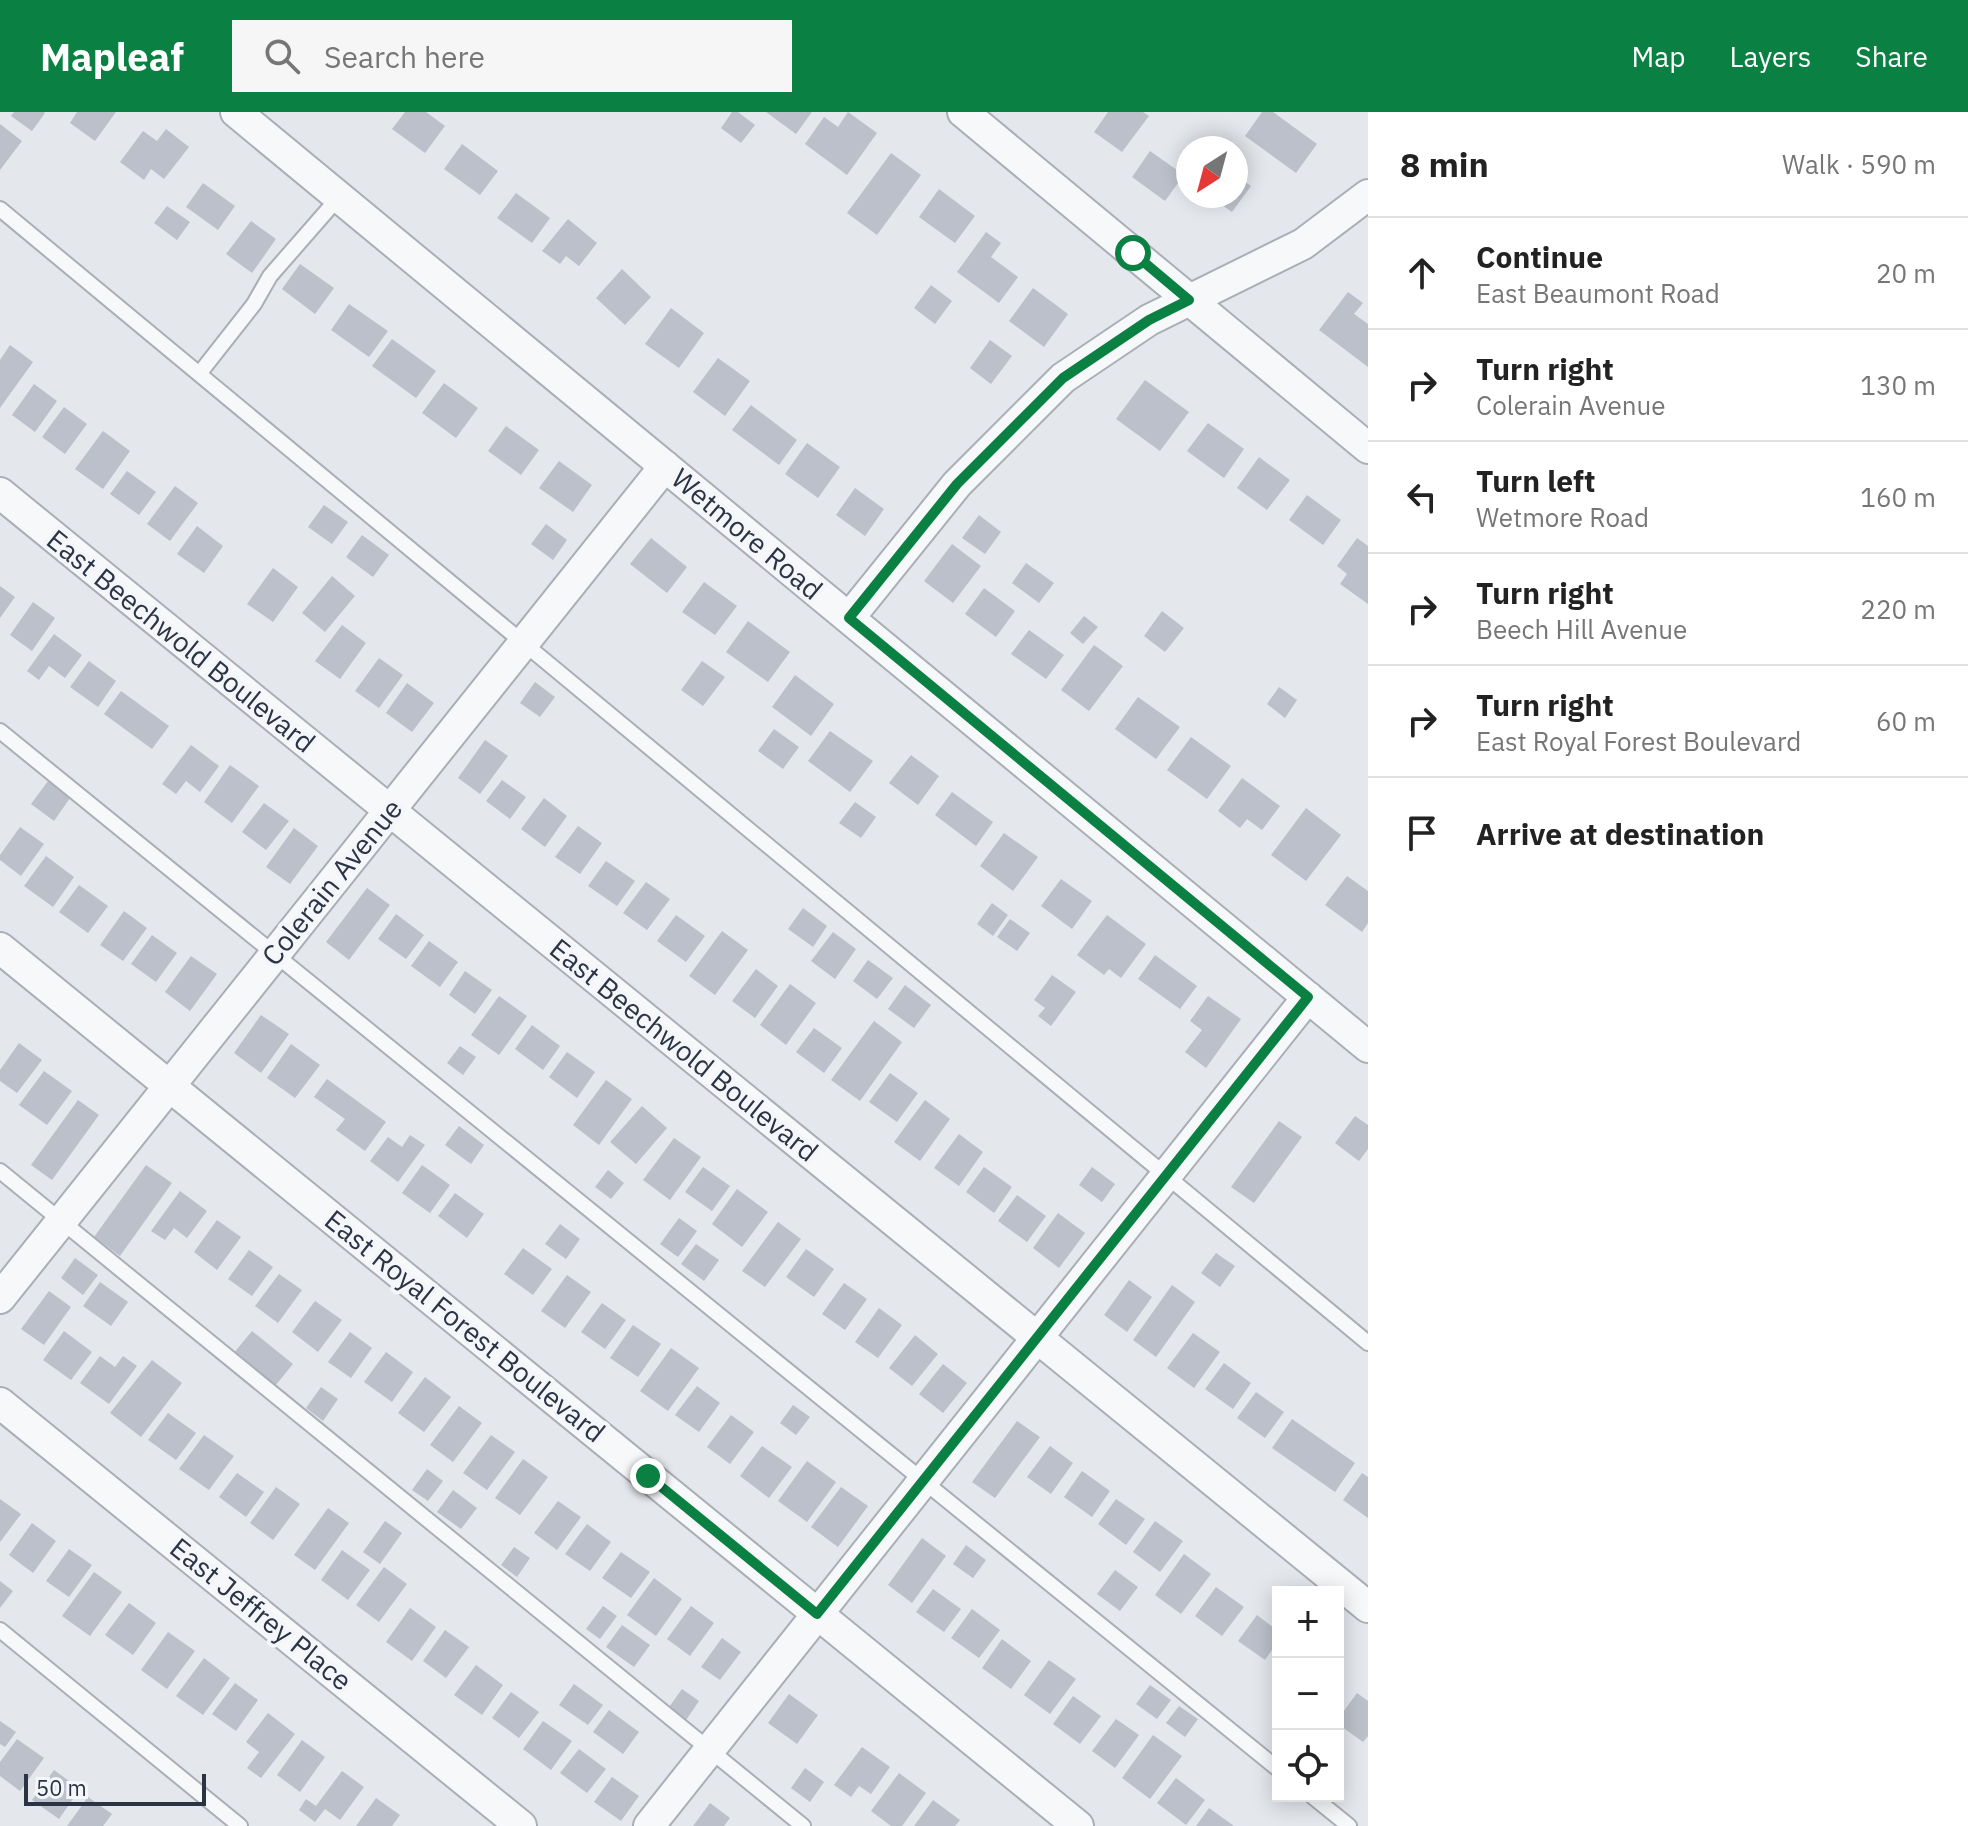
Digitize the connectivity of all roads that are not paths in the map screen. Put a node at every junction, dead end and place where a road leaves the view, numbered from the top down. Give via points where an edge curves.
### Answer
1 (236, 112) edge
2 (963, 112) edge
3 (1368, 195) edge
4 (339, 197) junction
5 (0, 209) edge
6 (1189, 300) junction
7 (199, 374) junction
8 (1368, 448) edge
9 (665, 466) junction
10 (0, 493) edge
11 (849, 618) junction
12 (523, 642) junction
13 (0, 731) edge
14 (389, 810) junction
15 (0, 948) edge
16 (274, 954) junction
17 (1308, 997) junction
18 (1368, 1047) edge
19 (169, 1086) junction
20 (0, 1171) edge
21 (1166, 1175) junction
22 (61, 1221) junction
23 (0, 1298) edge
24 (1037, 1337) junction
25 (1368, 1343) edge
26 (0, 1403) edge
27 (923, 1481) junction
28 (1368, 1607) edge
29 (817, 1614) junction
30 (0, 1630) edge
31 (709, 1750) junction
32 (1272, 1764) edge
33 (1319, 1802) edge
34 (240, 1826) edge
35 (521, 1826) edge
36 (649, 1826) edge
37 (803, 1826) edge
38 (1078, 1826) edge
39 (1349, 1826) edge

1 - 4 street, Wetmore Road
2 - 6 street
3 - 6 street via 1303,244
4 - 7 lane via 270,276
4 - 9 street, Wetmore Road
5 - 7 lane
6 - 8 street
6 - 11 street via 1149,320 1063,378 957,484
7 - 12 lane
9 - 11 street, Wetmore Road
9 - 12 street, Colerain Avenue
10 - 14 street, East Beechwold Boulevard
11 - 17 street, Wetmore Road
12 - 14 street, Colerain Avenue
12 - 21 lane
13 - 16 lane
14 - 16 street, Colerain Avenue
14 - 24 street, East Beechwold Boulevard
15 - 19 street, East Royal Forest Boulevard
16 - 19 street, Colerain Avenue
16 - 27 lane
17 - 18 street, Wetmore Road
17 - 21 street
19 - 22 street, Colerain Avenue
19 - 29 street, East Royal Forest Boulevard
20 - 22 lane
21 - 24 street
21 - 25 lane
22 - 23 street, Colerain Avenue
22 - 31 lane
24 - 27 street
24 - 28 street, East Beechwold Boulevard
26 - 35 street, East Jeffrey Place
27 - 29 street
27 - 32 lane
29 - 31 street
29 - 38 street, East Royal Forest Boulevard
30 - 34 lane
31 - 36 street
31 - 37 lane
33 - 39 lane

